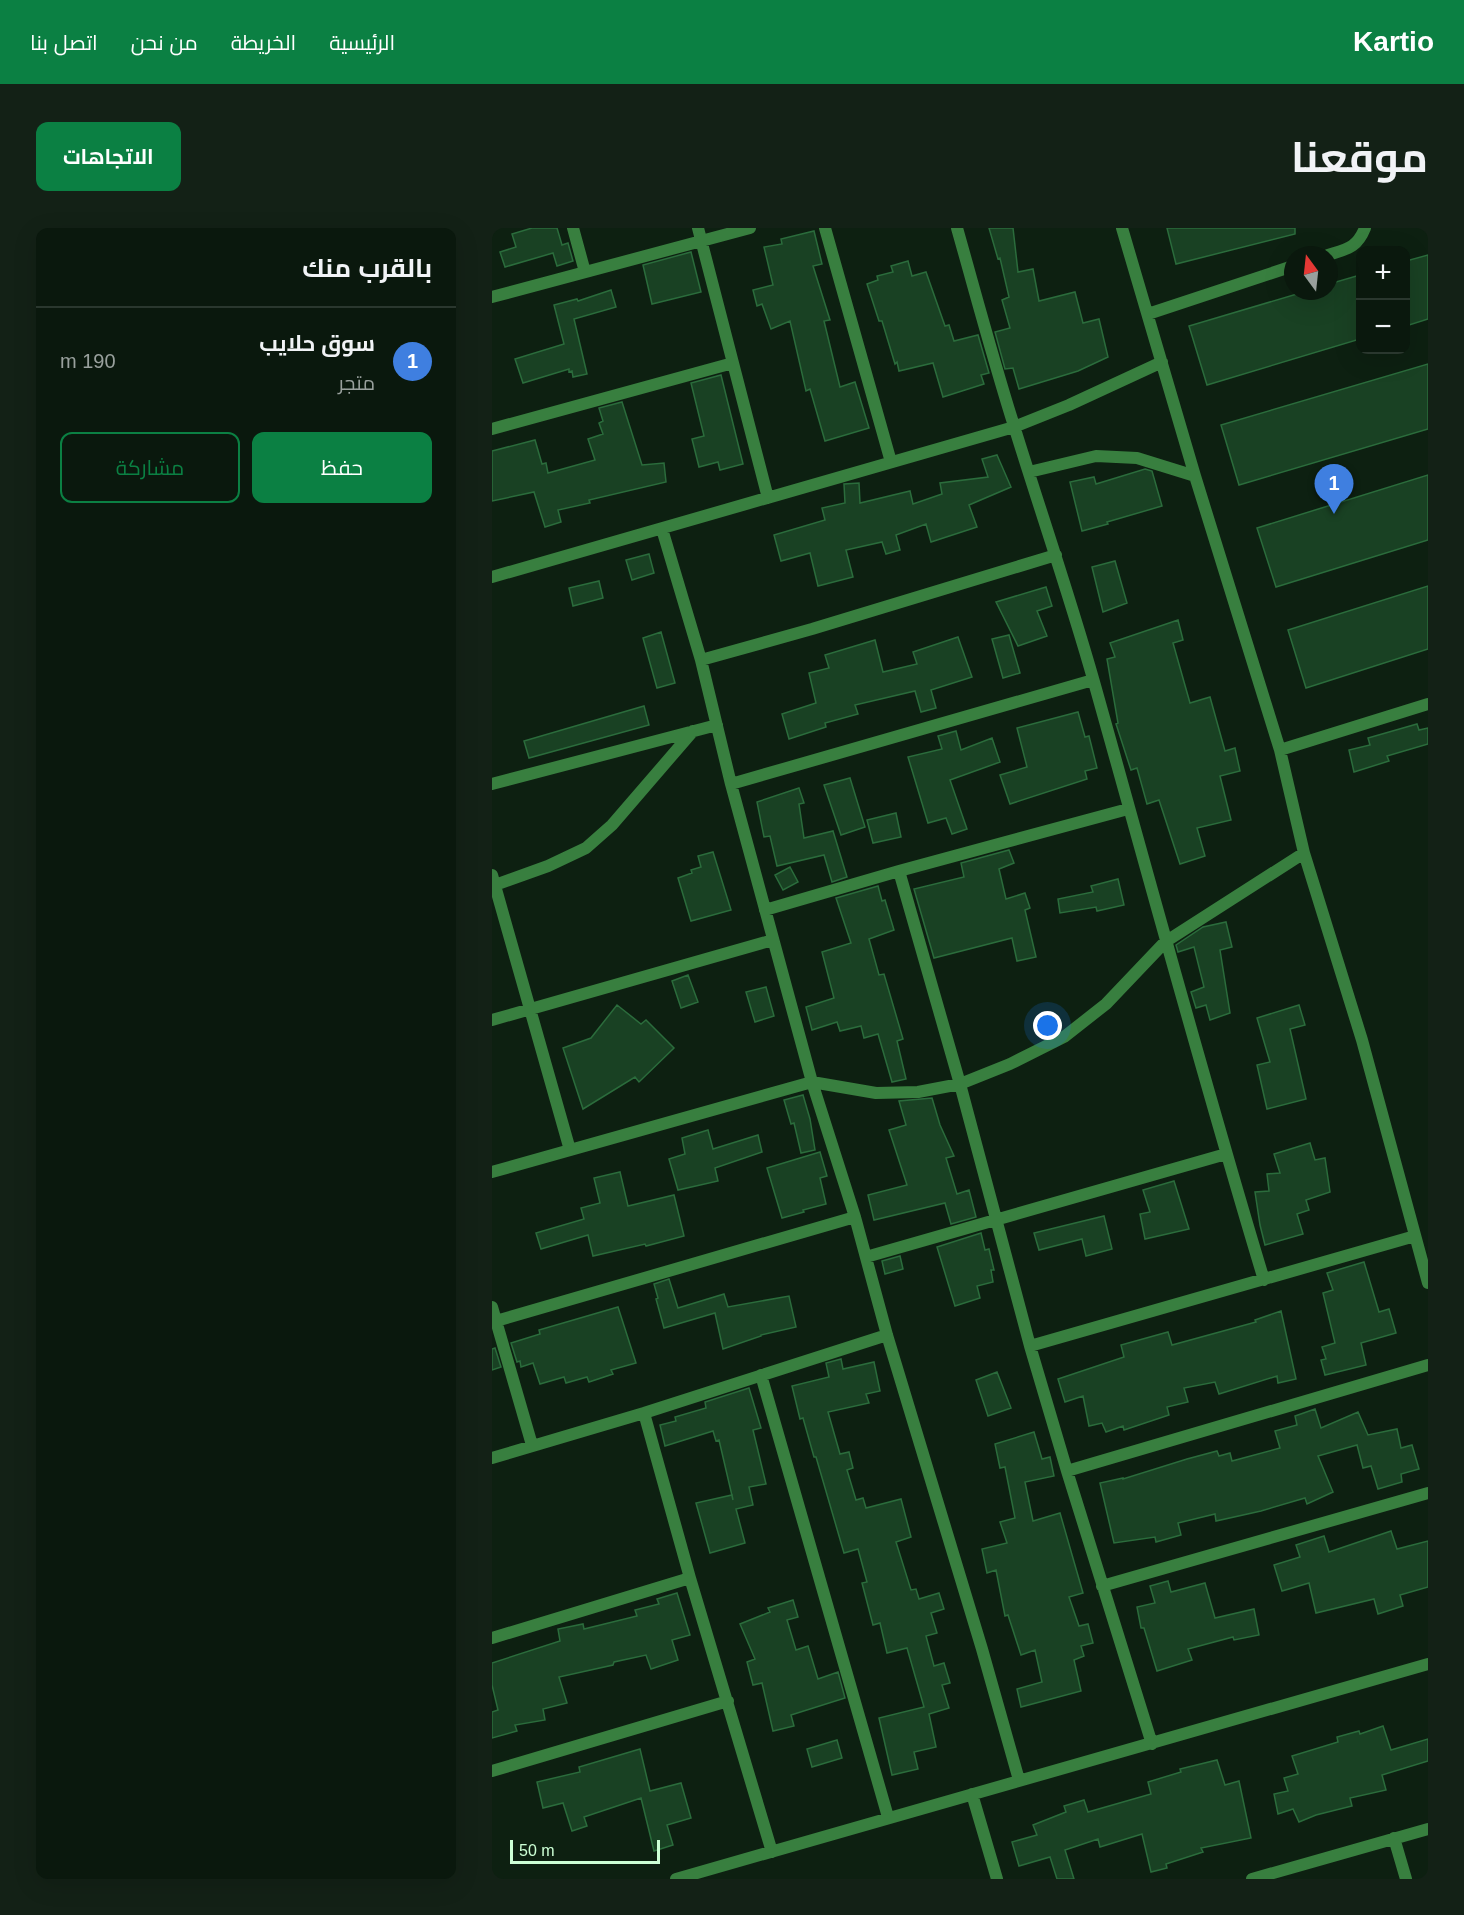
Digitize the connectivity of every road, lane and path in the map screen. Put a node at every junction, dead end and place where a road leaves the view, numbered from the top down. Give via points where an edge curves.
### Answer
1 (573, 228) edge
2 (750, 228) edge
3 (825, 228) edge
4 (957, 228) edge
5 (1122, 228) edge
6 (1365, 228) edge
7 (700, 234) edge
8 (1338, 252) edge
9 (1284, 269) edge
10 (585, 272) junction
11 (492, 297) edge
12 (1148, 314) junction
13 (1162, 362) junction
14 (733, 363) junction
15 (1014, 427) junction
16 (492, 429) edge
17 (891, 462) junction
18 (1029, 472) junction
19 (1195, 476) junction
20 (768, 498) junction
21 (662, 529) junction
22 (1056, 555) junction
23 (492, 577) edge
24 (701, 660) junction
25 (1093, 680) junction
26 (1428, 704) edge
27 (717, 725) junction
28 (693, 731) junction
29 (1280, 750) junction
30 (492, 784) edge
31 (731, 784) junction
32 (1128, 809) junction
33 (1304, 853) junction
34 (899, 871) junction
35 (493, 882) edge
36 (765, 910) junction
37 (773, 940) junction
38 (1165, 942) junction
39 (530, 1009) junction
40 (492, 1020) edge
41 (812, 1082) junction
42 (960, 1084) junction
43 (570, 1150) junction
44 (1226, 1154) junction
45 (492, 1172) edge
46 (855, 1217) junction
47 (996, 1220) junction
48 (1415, 1236) junction
49 (866, 1257) junction
50 (1264, 1280) junction
51 (1428, 1283) edge
52 (492, 1307) edge
53 (496, 1321) junction
54 (887, 1335) junction
55 (1030, 1346) junction
56 (1428, 1365) edge
57 (761, 1375) junction
58 (644, 1413) junction
59 (532, 1445) junction
60 (492, 1458) edge
61 (1066, 1471) junction
62 (1428, 1493) edge
63 (690, 1578) junction
64 (1102, 1586) junction
65 (492, 1638) edge
66 (1428, 1664) edge
67 (728, 1701) junction
68 (1152, 1744) junction
69 (492, 1771) edge
70 (1019, 1780) junction
71 (972, 1794) junction
72 (888, 1817) junction
73 (1428, 1829) edge
74 (1394, 1838) junction
75 (772, 1852) junction
76 (1274, 1876) edge
77 (676, 1879) edge
78 (997, 1879) edge
79 (1252, 1879) edge
80 (1406, 1879) edge

1 - 10 street
2 - 7 street
3 - 17 street
4 - 15 street
5 - 12 street
6 - 8 street via 1353,247
7 - 10 street
7 - 14 street
9 - 12 street
10 - 11 street
12 - 13 street
13 - 15 street
13 - 19 street
14 - 16 street
14 - 20 street
15 - 17 street
15 - 18 street
17 - 20 street
18 - 19 street via 1096,456 1137,458
18 - 22 street
19 - 29 street
20 - 21 street
21 - 23 street
21 - 24 street
22 - 24 street
22 - 25 street
24 - 27 street
25 - 31 street
25 - 32 street
26 - 29 street
27 - 28 street
27 - 31 street
28 - 30 street
28 - 35 street via 612,825 585,848 548,866
29 - 33 street
31 - 36 street
32 - 34 street
32 - 38 street
33 - 38 street
33 - 48 street via 1362,1040
34 - 36 street
34 - 42 street
35 - 39 street
36 - 37 street
37 - 39 street
37 - 41 street
38 - 42 street via 1106,1004 1064,1037
38 - 44 street
39 - 40 street
39 - 43 street
41 - 42 street via 876,1093 918,1092
41 - 43 street
41 - 46 street
42 - 47 street
43 - 45 street
44 - 47 street
44 - 50 street
46 - 49 street
46 - 53 street
47 - 49 street
47 - 55 street
48 - 50 street
48 - 51 street
49 - 54 street
50 - 55 street
52 - 53 street
53 - 59 street
54 - 57 street
54 - 70 street
55 - 61 street
56 - 61 street
57 - 58 street
57 - 72 street
58 - 59 street
58 - 63 street
59 - 60 street
61 - 64 street
62 - 64 street
63 - 65 street
63 - 67 street
64 - 68 street
66 - 68 street
67 - 69 street
67 - 75 street
68 - 70 street
70 - 71 street
71 - 72 street
71 - 78 street
72 - 75 street
73 - 74 street
74 - 76 street
74 - 80 street
75 - 77 street
76 - 79 street

